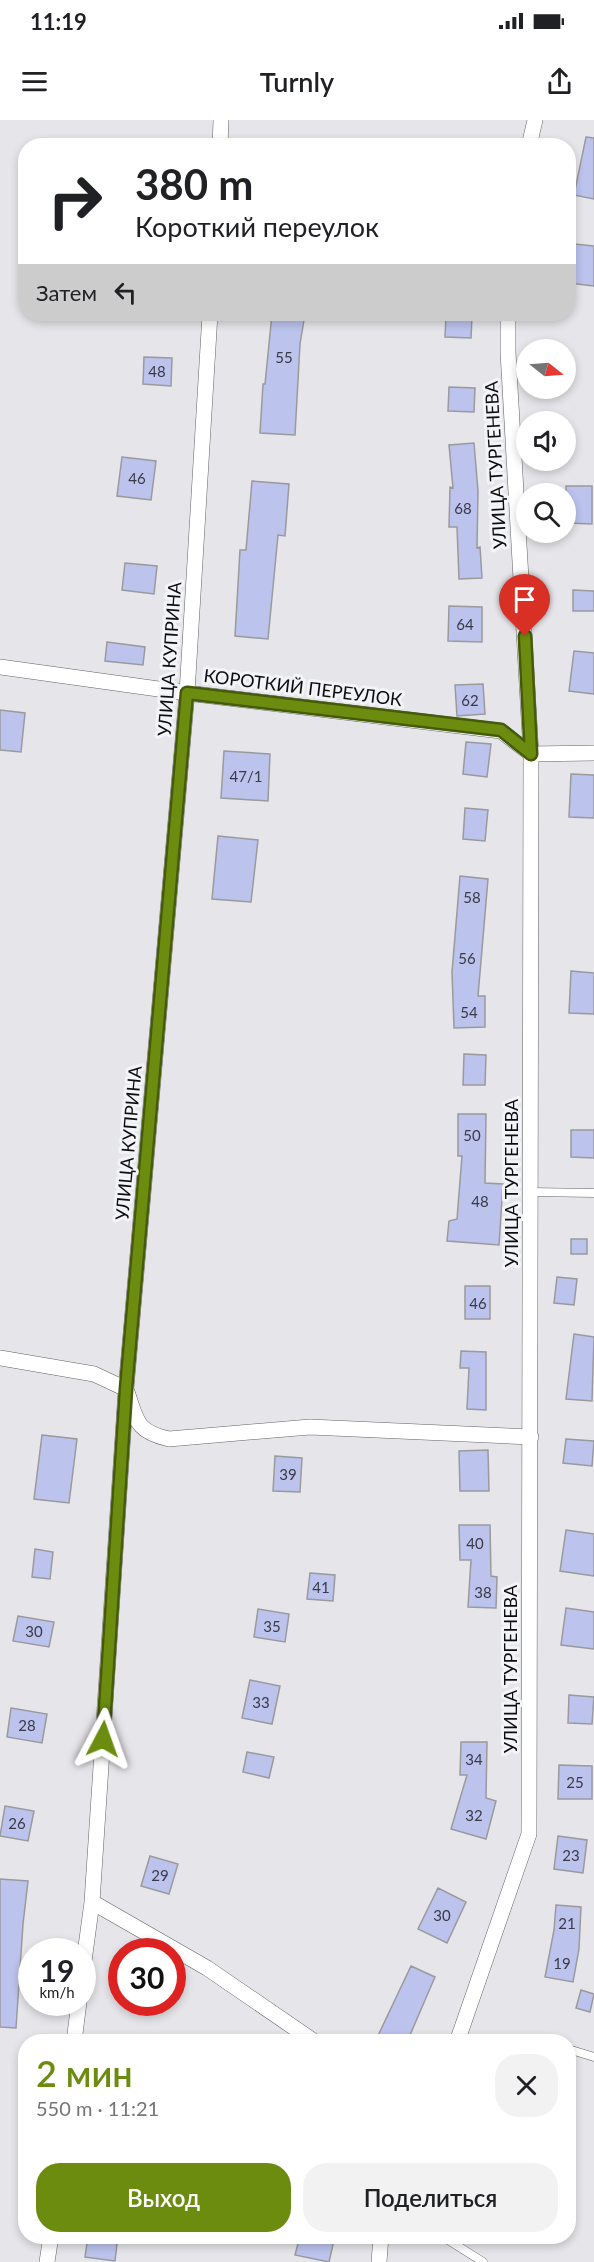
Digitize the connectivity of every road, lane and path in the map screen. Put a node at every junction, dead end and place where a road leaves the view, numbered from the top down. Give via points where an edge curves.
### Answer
1 (221, 120) edge
2 (535, 120) edge
3 (220, 138) edge
4 (531, 138) edge
5 (210, 321) edge
6 (508, 321) edge
7 (0, 667) edge
8 (187, 693) junction
9 (594, 753) edge
10 (531, 754) junction
11 (531, 1192) junction
12 (594, 1193) edge
13 (0, 1358) edge
14 (126, 1389) junction
15 (531, 1437) junction
16 (92, 1902) junction
17 (87, 1938) edge
18 (77, 2016) edge
19 (75, 2034) edge
20 (303, 2034) edge
21 (461, 2034) edge
22 (576, 2051) edge
23 (594, 2057) edge
24 (50, 2244) edge
25 (380, 2244) edge
26 (455, 2244) edge
27 (47, 2262) edge
28 (379, 2262) edge
29 (483, 2262) edge

1 - 3 street
2 - 4 street
5 - 8 street, УЛИЦА КУПРИНА
6 - 10 street, УЛИЦА ТУРГЕНЕВА
7 - 8 street, КОРОТКИЙ ПЕРЕУЛОК
8 - 10 street, КОРОТКИЙ ПЕРЕУЛОК via 501,730
8 - 14 street, УЛИЦА КУПРИНА
9 - 10 street
10 - 11 street, УЛИЦА ТУРГЕНЕВА
11 - 12 lane
11 - 15 street, УЛИЦА ТУРГЕНЕВА
13 - 14 street via 94,1374
14 - 15 street via 140,1426 151,1435 169,1439 310,1427
14 - 16 street, УЛИЦА КУПРИНА
15 - 21 street, УЛИЦА ТУРГЕНЕВА via 529,1834
16 - 17 street, УЛИЦА КУПРИНА
16 - 20 street via 207,1968
18 - 19 street
22 - 23 lane
24 - 27 street
25 - 28 street
26 - 29 lane

